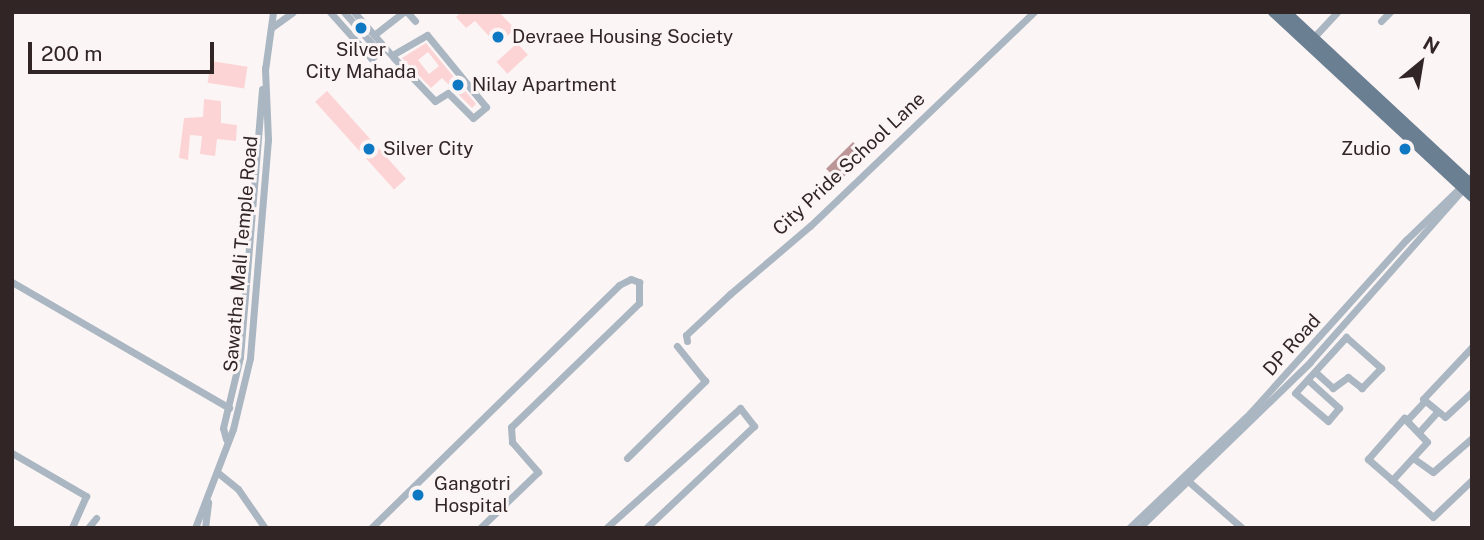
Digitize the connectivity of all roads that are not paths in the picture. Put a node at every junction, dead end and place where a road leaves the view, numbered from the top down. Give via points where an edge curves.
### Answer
1 (273, 12) edge
2 (293, 12) edge
3 (330, 12) edge
4 (344, 12) edge
5 (354, 12) edge
6 (405, 12) edge
7 (1034, 12) edge
8 (1273, 12) edge
9 (1286, 12) edge
10 (1338, 12) edge
11 (1390, 12) edge
12 (415, 21) dead end
13 (1381, 21) dead end
14 (271, 28) junction
15 (374, 35) junction
16 (1313, 38) junction
17 (393, 55) junction
18 (265, 68) junction
19 (1467, 182) edge
20 (1472, 197) edge
21 (12, 282) edge
22 (1328, 335) junction
23 (686, 339) dead end
24 (677, 346) dead end
25 (1472, 347) edge
26 (1302, 370) junction
27 (1311, 376) junction
28 (1472, 392) edge
29 (1425, 401) junction
30 (229, 408) junction
31 (1436, 413) junction
32 (1408, 419) junction
33 (1420, 430) junction
34 (1472, 438) edge
35 (226, 439) junction
36 (12, 453) edge
37 (627, 458) dead end
38 (1413, 458) junction
39 (218, 472) junction
40 (1187, 480) junction
41 (1392, 480) junction
42 (1472, 480) edge
43 (208, 502) junction
44 (96, 518) dead end
45 (72, 528) edge
46 (88, 528) edge
47 (195, 528) edge
48 (205, 528) edge
49 (265, 528) edge
50 (371, 528) edge
51 (480, 528) edge
52 (606, 528) edge
53 (646, 528) edge
54 (1129, 528) edge
55 (1139, 528) edge
56 (1242, 528) edge

1 - 14 street, Sawatha Mali Temple Road
2 - 14 street
3 - 4 street via 371,58 380,52
5 - 15 street
6 - 12 street
6 - 15 street
7 - 23 street, City Pride School Lane
8 - 19 main road
9 - 16 main road
10 - 16 street
11 - 13 street
14 - 18 street, Sawatha Mali Temple Road
15 - 17 street
16 - 19 main road
17 - 17 street via 435,101 448,93 472,118 486,107 427,35
18 - 30 street, Sawatha Mali Temple Road via 240,357
18 - 35 street, Sawatha Mali Temple Road via 268,140 250,358
19 - 20 main road
19 - 22 street, DP Road
21 - 30 street
22 - 26 street, DP Road
22 - 40 street, DP Road
24 - 37 street via 705,382
25 - 29 street
26 - 27 street
26 - 40 street, DP Road
27 - 27 street via 1295,393 1323,419 1331,420 1339,408
27 - 27 street via 1333,388 1348,377 1362,387 1381,368 1346,337
28 - 31 street via 1445,417
29 - 31 street
29 - 32 street
30 - 35 street, Sawatha Mali Temple Road
31 - 33 street
32 - 33 street
32 - 41 street via 1368,459
33 - 38 street via 1427,442
34 - 38 street via 1433,472
35 - 39 street, Sawatha Mali Temple Road
36 - 45 street via 86,498
38 - 41 street
39 - 43 street, Sawatha Mali Temple Road
39 - 49 street via 239,489
40 - 54 street, DP Road
40 - 55 street, DP Road
40 - 56 street
41 - 42 street via 1437,517
43 - 47 street, Sawatha Mali Temple Road
43 - 48 street, Sawatha Mali Temple Road
44 - 46 street
50 - 51 street via 619,285 631,279 639,282 639,303 511,427 512,442 538,472
52 - 53 street via 740,408 754,426

